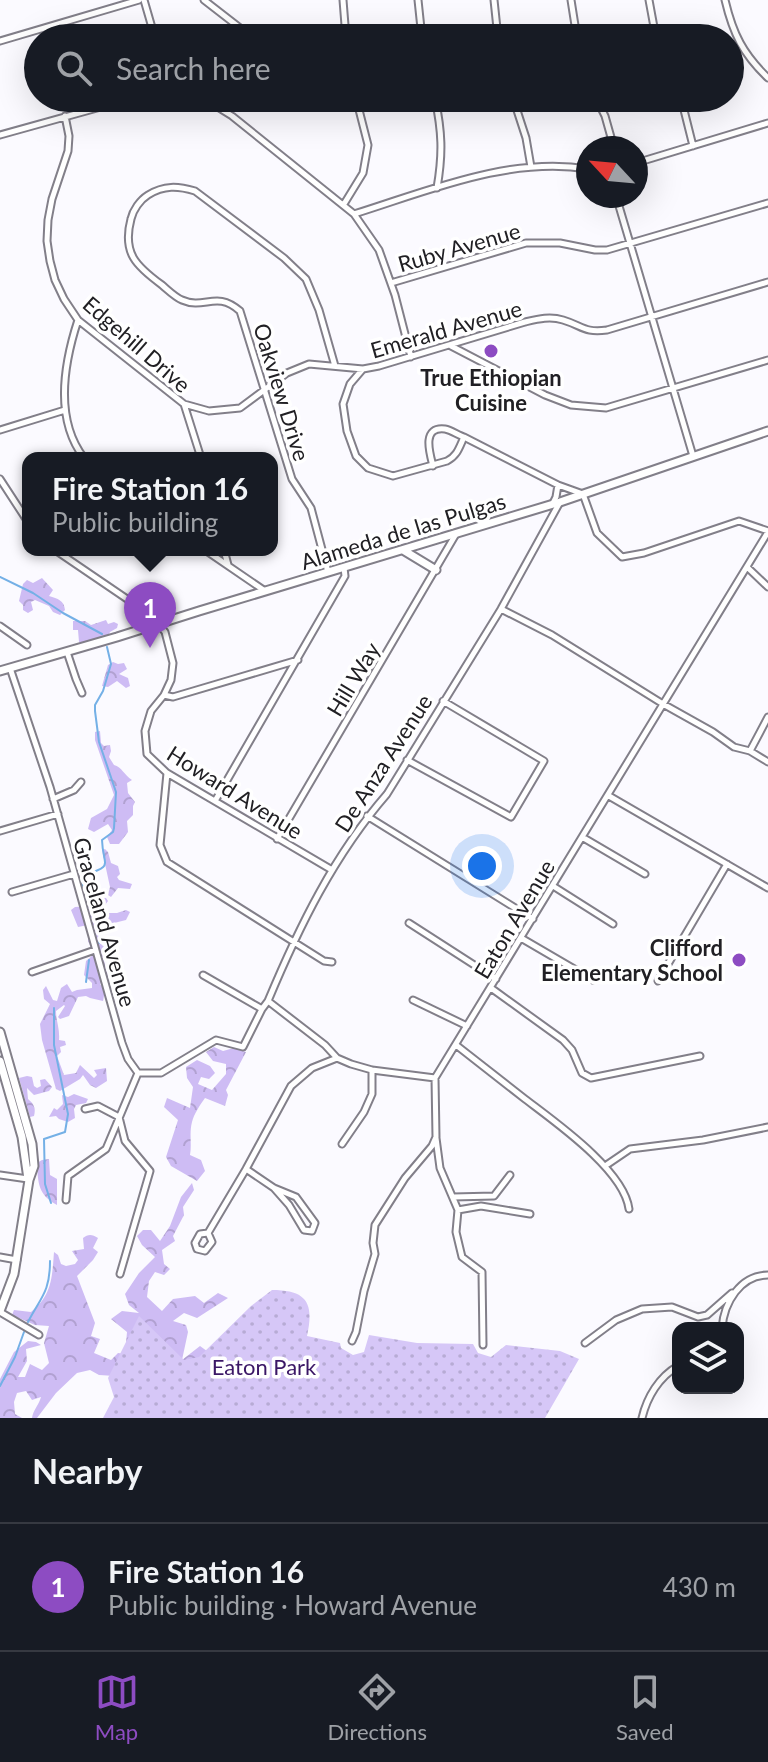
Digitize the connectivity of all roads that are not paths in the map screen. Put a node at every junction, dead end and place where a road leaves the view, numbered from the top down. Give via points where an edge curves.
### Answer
1 (141, 0) edge
2 (204, 0) edge
3 (343, 0) edge
4 (418, 0) edge
5 (494, 0) edge
6 (571, 0) edge
7 (649, 0) edge
8 (725, 0) edge
9 (58, 24) edge
10 (150, 24) edge
11 (235, 24) edge
12 (345, 24) edge
13 (421, 24) edge
14 (497, 24) edge
15 (575, 24) edge
16 (653, 24) edge
17 (730, 24) edge
18 (24, 34) edge
19 (0, 41) edge
20 (744, 50) edge
21 (768, 78) edge
22 (80, 112) edge
23 (226, 112) edge
24 (360, 112) edge
25 (437, 112) edge
26 (518, 112) edge
27 (603, 112) edge
28 (684, 112) edge
29 (65, 116) junction
30 (768, 123) edge
31 (0, 135) edge
32 (611, 136) edge
33 (693, 146) junction
34 (648, 159) edge
35 (531, 167) junction
36 (576, 167) edge
37 (437, 188) junction
38 (768, 203) edge
39 (344, 204) junction
40 (621, 208) edge
41 (354, 214) junction
42 (630, 243) junction
43 (768, 282) edge
44 (391, 283) junction
45 (652, 316) junction
46 (78, 320) junction
47 (450, 345) junction
48 (411, 357) junction
49 (768, 360) edge
50 (335, 366) junction
51 (363, 369) junction
52 (673, 389) junction
53 (264, 392) junction
54 (184, 404) junction
55 (65, 410) junction
56 (0, 430) edge
57 (768, 431) edge
58 (464, 437) junction
59 (79, 452) edge
60 (199, 452) edge
61 (693, 456) junction
62 (433, 466) junction
63 (0, 479) edge
64 (558, 485) junction
65 (583, 494) junction
66 (556, 503) junction
67 (22, 513) edge
68 (768, 532) edge
69 (456, 534) junction
70 (403, 550) junction
71 (64, 556) edge
72 (214, 556) edge
73 (226, 556) edge
74 (228, 565) junction
75 (747, 567) junction
76 (344, 568) junction
77 (436, 570) junction
78 (328, 572) junction
79 (768, 587) edge
80 (265, 591) junction
81 (501, 609) junction
82 (159, 623) junction
83 (0, 626) edge
84 (27, 645) dead end
85 (67, 651) junction
86 (299, 659) junction
87 (10, 668) junction
88 (0, 671) edge
89 (82, 693) dead end
90 (164, 695) junction
91 (443, 701) junction
92 (663, 704) junction
93 (768, 717) edge
94 (750, 751) junction
95 (407, 760) junction
96 (768, 762) edge
97 (167, 773) junction
98 (81, 782) dead end
99 (609, 796) junction
100 (53, 799) junction
101 (215, 801) junction
102 (58, 814) junction
103 (367, 816) junction
104 (0, 831) edge
105 (582, 837) junction
106 (277, 839) junction
107 (727, 864) junction
108 (332, 870) junction
109 (74, 874) junction
110 (645, 874) dead end
111 (553, 886) junction
112 (768, 888) edge
113 (12, 892) dead end
114 (533, 919) junction
115 (409, 923) dead end
116 (613, 924) dead end
117 (521, 938) junction
118 (294, 940) junction
119 (96, 950) junction
120 (332, 962) dead end
121 (32, 972) dead end
122 (203, 975) dead end
123 (496, 979) junction
124 (593, 980) dead end
125 (658, 981) dead end
126 (491, 988) junction
127 (413, 1000) dead end
128 (268, 1001) junction
129 (262, 1009) junction
130 (467, 1026) junction
131 (0, 1032) edge
132 (456, 1045) junction
133 (700, 1056) dead end
134 (337, 1058) junction
135 (0, 1061) edge
136 (372, 1070) junction
137 (138, 1073) junction
138 (435, 1078) junction
139 (85, 1109) dead end
140 (119, 1117) junction
141 (768, 1127) edge
142 (436, 1137) junction
143 (342, 1144) dead end
144 (605, 1166) junction
145 (246, 1169) junction
146 (0, 1175) edge
147 (510, 1175) dead end
148 (29, 1180) junction
149 (274, 1188) junction
150 (453, 1197) junction
151 (66, 1200) dead end
152 (629, 1209) dead end
153 (458, 1210) junction
154 (530, 1214) dead end
155 (208, 1233) dead end
156 (0, 1257) edge
157 (17, 1260) junction
158 (120, 1274) dead end
159 (768, 1275) edge
160 (732, 1293) junction
161 (0, 1311) edge
162 (723, 1322) edge
163 (39, 1335) dead end
164 (352, 1341) dead end
165 (585, 1343) dead end
166 (483, 1345) dead end
167 (672, 1369) edge
168 (642, 1418) edge

1 - 9 street
1 - 10 street
2 - 11 street
3 - 12 street
4 - 13 street
5 - 14 street
6 - 15 street
7 - 16 street
8 - 17 street
18 - 19 street
20 - 21 street
22 - 29 street
23 - 39 street
24 - 39 street via 368,145 363,173
25 - 37 street via 442,158
26 - 35 street
27 - 32 street
28 - 33 street
29 - 31 street
29 - 46 street, Edgehill Drive via 68,151 52,199 47,241 55,280
30 - 33 street
33 - 34 street
35 - 36 street
35 - 37 street
37 - 41 street
38 - 42 street, Ruby Avenue
39 - 41 street
40 - 42 street
41 - 44 street via 379,250
42 - 44 street, Ruby Avenue via 595,250 526,243
42 - 45 street
43 - 45 street, Emerald Avenue
44 - 48 street
45 - 47 street, Emerald Avenue via 593,332 547,317
45 - 52 street
46 - 54 street, Edgehill Drive
46 - 55 street via 67,363
47 - 48 street, Emerald Avenue
47 - 52 street via 571,405 606,408
48 - 51 street, Emerald Avenue
49 - 52 street
50 - 51 street, Emerald Avenue
50 - 53 street, Emerald Avenue via 309,364
50 - 53 street, Oakview Drive via 306,279 284,258 195,191 164,187 145,196 132,212 128,232 135,263 181,299 217,300 240,311
51 - 62 street via 343,404 356,456 368,468 393,476
52 - 61 street
53 - 54 street, Emerald Avenue via 240,408 209,411
53 - 78 street, Oakview Drive via 292,479 311,508
54 - 60 street, Edgehill Drive
55 - 56 street
55 - 59 street
57 - 61 main road, Alameda de las Pulgas
58 - 62 street via 453,458
58 - 62 street via 441,428 435,431 428,447
58 - 64 street
61 - 65 main road, Alameda de las Pulgas
63 - 67 street
64 - 65 street
64 - 66 street, De Anza Avenue
65 - 66 main road, Alameda de las Pulgas
65 - 68 street via 597,533 622,557 739,521
66 - 69 main road, Alameda de las Pulgas
66 - 81 street, De Anza Avenue
68 - 75 street, Eaton Avenue
69 - 70 main road, Alameda de las Pulgas
69 - 77 street, Hill Way
70 - 76 main road, Alameda de las Pulgas
70 - 77 main road
71 - 82 street
72 - 74 street
73 - 74 street
74 - 80 street
75 - 79 street
75 - 92 street, Eaton Avenue
76 - 78 main road, Alameda de las Pulgas
76 - 86 street via 345,576
77 - 106 street, Hill Way
78 - 80 main road, Alameda de las Pulgas
80 - 82 main road, Alameda de las Pulgas
81 - 91 street, De Anza Avenue
81 - 92 street
82 - 85 main road, Alameda de las Pulgas
82 - 90 street, Howard Avenue via 173,663
83 - 84 street
85 - 87 main road, Alameda de las Pulgas
85 - 89 street
86 - 90 street via 173,697
86 - 101 street
87 - 88 main road, Alameda de las Pulgas
87 - 100 street, Graceland Avenue
90 - 97 street, Howard Avenue via 151,711 145,731 147,754
91 - 95 street, De Anza Avenue
91 - 95 street via 544,761 511,817
92 - 94 street via 734,747
92 - 99 street, Eaton Avenue
93 - 94 street
94 - 96 street
95 - 103 street, De Anza Avenue
97 - 101 street, Howard Avenue
97 - 118 street via 160,845 167,862
98 - 100 street
99 - 105 street, Eaton Avenue
99 - 107 street
100 - 102 street, Graceland Avenue
101 - 106 street, Howard Avenue
102 - 104 street
102 - 109 street, Graceland Avenue
103 - 108 street, De Anza Avenue
103 - 114 street
105 - 110 street
105 - 111 street, Eaton Avenue
106 - 108 street, Howard Avenue
107 - 112 street
107 - 125 street
108 - 118 street, De Anza Avenue
109 - 113 street
109 - 119 street, Graceland Avenue
111 - 114 street, Eaton Avenue
111 - 116 street
114 - 117 street, Eaton Avenue
115 - 123 street
117 - 123 street, Eaton Avenue
117 - 124 street
118 - 120 street
118 - 128 street, De Anza Avenue
119 - 121 street
119 - 137 street, Graceland Avenue via 122,1043
122 - 129 street
123 - 126 street, Eaton Avenue
126 - 130 street, Eaton Avenue
126 - 133 street via 563,1040 582,1073 591,1078
127 - 130 street
128 - 129 street, De Anza Avenue
128 - 134 street
129 - 137 street, De Anza Avenue via 243,1047 216,1040 161,1073
130 - 132 street, Eaton Avenue
131 - 148 main road via 32,1144
132 - 138 street, Eaton Avenue
132 - 144 street
134 - 136 street
134 - 145 street via 312,1068 291,1086
135 - 148 main road
136 - 138 street
136 - 143 street via 372,1094
137 - 140 street
138 - 142 street
139 - 140 street via 98,1106
140 - 151 street via 106,1149 68,1176
140 - 158 street via 125,1141 150,1171
141 - 144 street via 630,1149
142 - 150 street via 440,1168
142 - 164 street via 375,1225 373,1265
144 - 152 street
145 - 149 street
145 - 155 street
146 - 148 street
147 - 150 street via 494,1196
148 - 157 main road
149 - 149 street via 304,1230 312,1231 315,1223 296,1197
150 - 153 street
153 - 154 street via 481,1206
153 - 166 street via 462,1257 482,1272
156 - 157 street
157 - 161 main road
159 - 160 street via 752,1278
160 - 162 street
160 - 165 street via 698,1317 672,1307 642,1309
161 - 163 street
167 - 168 street via 650,1395

